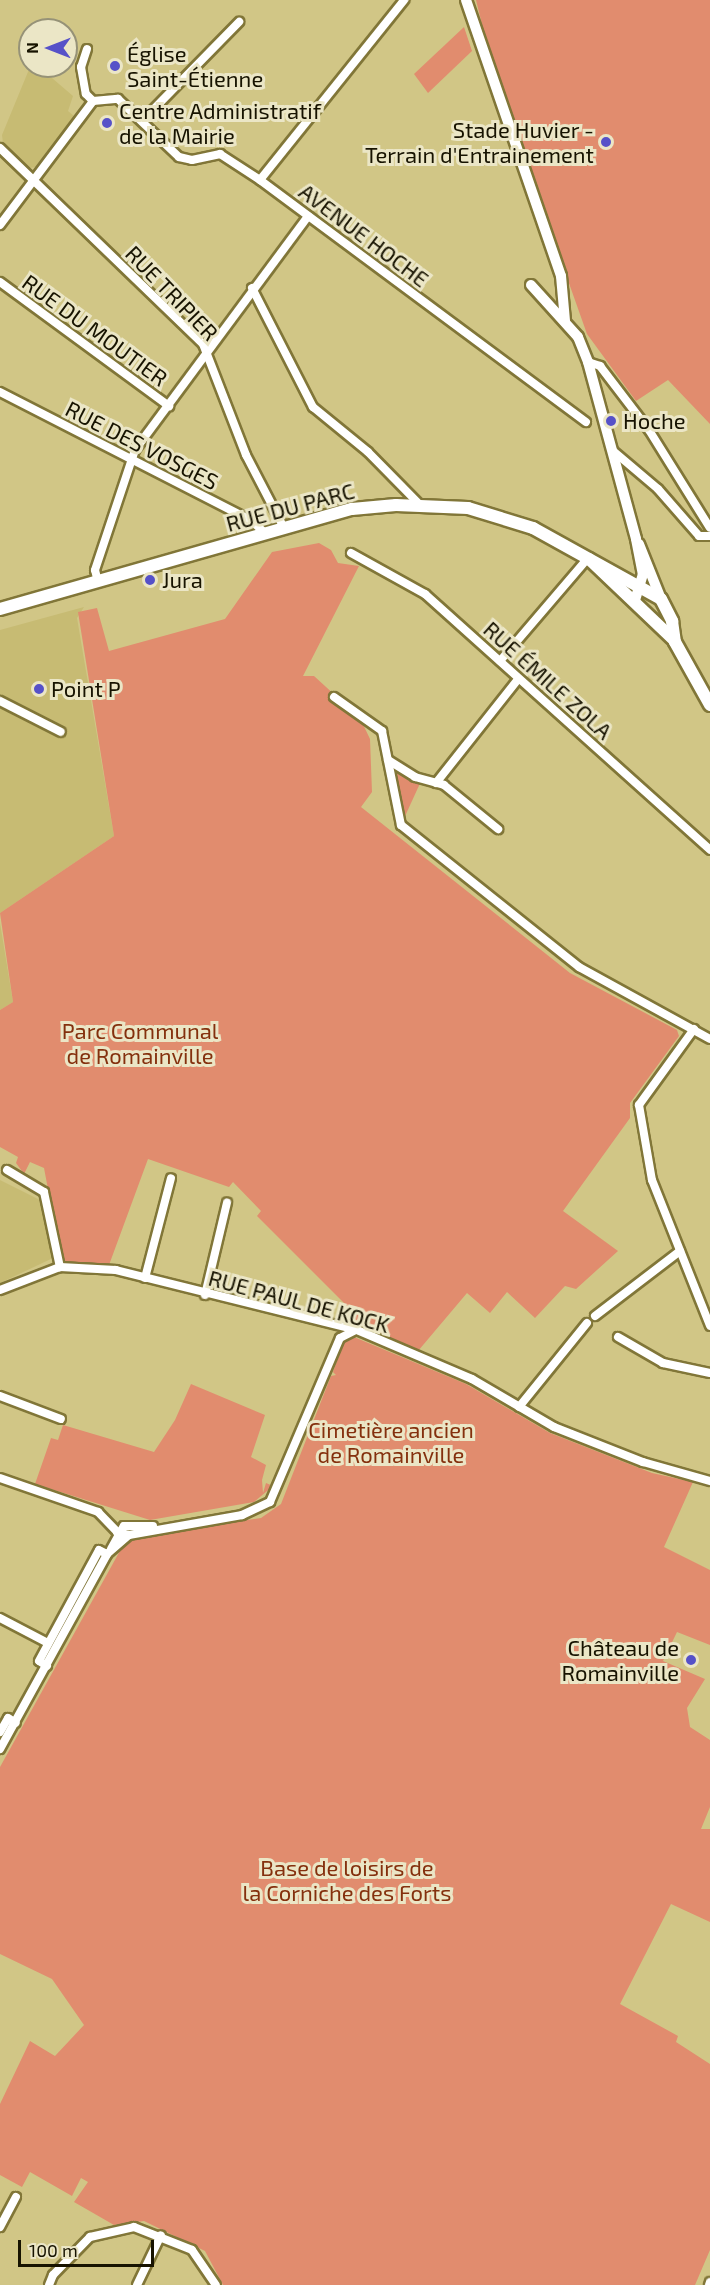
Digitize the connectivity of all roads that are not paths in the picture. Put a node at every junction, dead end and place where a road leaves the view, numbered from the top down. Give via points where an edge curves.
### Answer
1 (404, 0) edge
2 (466, 0) edge
3 (239, 22) dead end
4 (87, 49) dead end
5 (93, 101) junction
6 (142, 121) junction
7 (0, 148) edge
8 (260, 180) junction
9 (34, 182) junction
10 (308, 216) junction
11 (0, 225) edge
12 (0, 282) edge
13 (531, 285) dead end
14 (252, 288) junction
15 (565, 321) junction
16 (207, 350) junction
17 (588, 362) junction
18 (0, 392) edge
19 (169, 406) junction
20 (586, 422) dead end
21 (610, 448) junction
22 (131, 459) junction
23 (420, 505) junction
24 (284, 528) junction
25 (710, 528) edge
26 (266, 534) junction
27 (710, 536) edge
28 (636, 538) junction
29 (351, 553) dead end
30 (588, 558) junction
31 (98, 582) junction
32 (641, 589) junction
33 (661, 599) junction
34 (635, 601) junction
35 (0, 609) edge
36 (675, 642) junction
37 (500, 661) junction
38 (518, 679) junction
39 (334, 697) dead end
40 (0, 701) edge
41 (710, 705) edge
42 (61, 732) dead end
43 (388, 760) junction
44 (436, 783) junction
45 (498, 829) dead end
46 (710, 850) edge
47 (694, 1029) junction
48 (710, 1039) edge
49 (8, 1170) dead end
50 (171, 1178) dead end
51 (227, 1203) dead end
52 (680, 1251) junction
53 (60, 1267) junction
54 (145, 1278) junction
55 (0, 1290) edge
56 (205, 1295) junction
57 (595, 1316) dead end
58 (587, 1323) dead end
59 (710, 1326) edge
60 (339, 1327) junction
61 (357, 1330) junction
62 (618, 1337) dead end
63 (340, 1338) junction
64 (710, 1373) edge
65 (0, 1396) edge
66 (519, 1407) junction
67 (61, 1419) dead end
68 (0, 1478) edge
69 (710, 1480) edge
70 (160, 1526) junction
71 (117, 1532) junction
72 (129, 1535) junction
73 (109, 1552) junction
74 (0, 1618) edge
75 (48, 1643) junction
76 (47, 1666) junction
77 (16, 1723) junction
78 (0, 1732) edge
79 (0, 1749) edge
80 (15, 2197) dead end
81 (0, 2227) edge
82 (160, 2238) junction
83 (50, 2285) edge
84 (136, 2285) edge
85 (210, 2285) edge
86 (216, 2285) edge

1 - 8 street
2 - 15 street via 561,276
3 - 6 street
4 - 5 street via 81,74
5 - 6 street, AVENUE HOCHE via 118,99
5 - 9 street
6 - 8 street, AVENUE HOCHE via 178,157 192,160 220,154
7 - 9 street, RUE TRIPIER
8 - 10 street, AVENUE HOCHE
9 - 11 street
9 - 16 street, RUE TRIPIER
10 - 14 street
10 - 20 street, AVENUE HOCHE
12 - 19 street, RUE DU MOUTIER
13 - 15 street
14 - 16 street
14 - 23 street via 313,407 368,452
15 - 17 street
16 - 19 street
16 - 24 street, RUE TRIPIER via 246,455
17 - 21 street
17 - 25 street via 600,366 649,430
18 - 22 street, RUE DES VOSGES
19 - 22 street
21 - 27 street via 658,489 699,536
21 - 28 street
22 - 26 street, RUE DES VOSGES via 252,521
22 - 31 street via 95,570
23 - 24 main road, RUE DU PARC via 352,509
23 - 30 main road, RUE DU PARC via 468,508 506,519
24 - 26 main road, RUE DU PARC
26 - 31 main road, RUE DU PARC
28 - 32 street
28 - 33 street
29 - 37 street, RUE ÉMILE ZOLA via 425,594
30 - 32 main road, RUE DU PARC
30 - 34 main road, RUE DU PARC via 592,566
30 - 37 street
31 - 35 main road, RUE DU PARC
32 - 33 main road, RUE DU PARC
32 - 34 street
33 - 36 main road
34 - 36 main road, RUE DU PARC
36 - 41 main road
37 - 38 street, RUE ÉMILE ZOLA
38 - 44 street
38 - 46 street, RUE ÉMILE ZOLA
39 - 43 street via 382,731
40 - 42 street
43 - 44 street
43 - 47 street via 401,825 579,967
44 - 45 street via 462,797
47 - 48 street
47 - 52 street via 639,1105 652,1180
49 - 53 street via 44,1192
50 - 54 street
51 - 56 street
52 - 57 street
52 - 59 street
53 - 54 street, RUE PAUL DE KOCK via 116,1270
53 - 55 street, RUE PAUL DE KOCK
54 - 56 street, RUE PAUL DE KOCK
56 - 60 street, RUE PAUL DE KOCK
58 - 66 street
60 - 61 street, RUE PAUL DE KOCK
60 - 63 street
61 - 63 street
61 - 66 street, RUE PAUL DE KOCK via 472,1379
62 - 64 street via 663,1363
63 - 70 street via 270,1502 242,1515
65 - 67 street
66 - 69 street, RUE PAUL DE KOCK via 554,1427 643,1462
68 - 71 street via 98,1512
70 - 71 street via 135,1524
70 - 72 street
71 - 72 street
71 - 73 street
72 - 73 street
73 - 75 street via 99,1550
73 - 76 street
74 - 75 street
75 - 76 street via 39,1661
76 - 77 street
77 - 78 street via 8,1718
77 - 79 street
80 - 81 street
82 - 83 street via 134,2227 97,2234 53,2275
82 - 84 street
82 - 85 street via 190,2255
82 - 86 street via 192,2250

